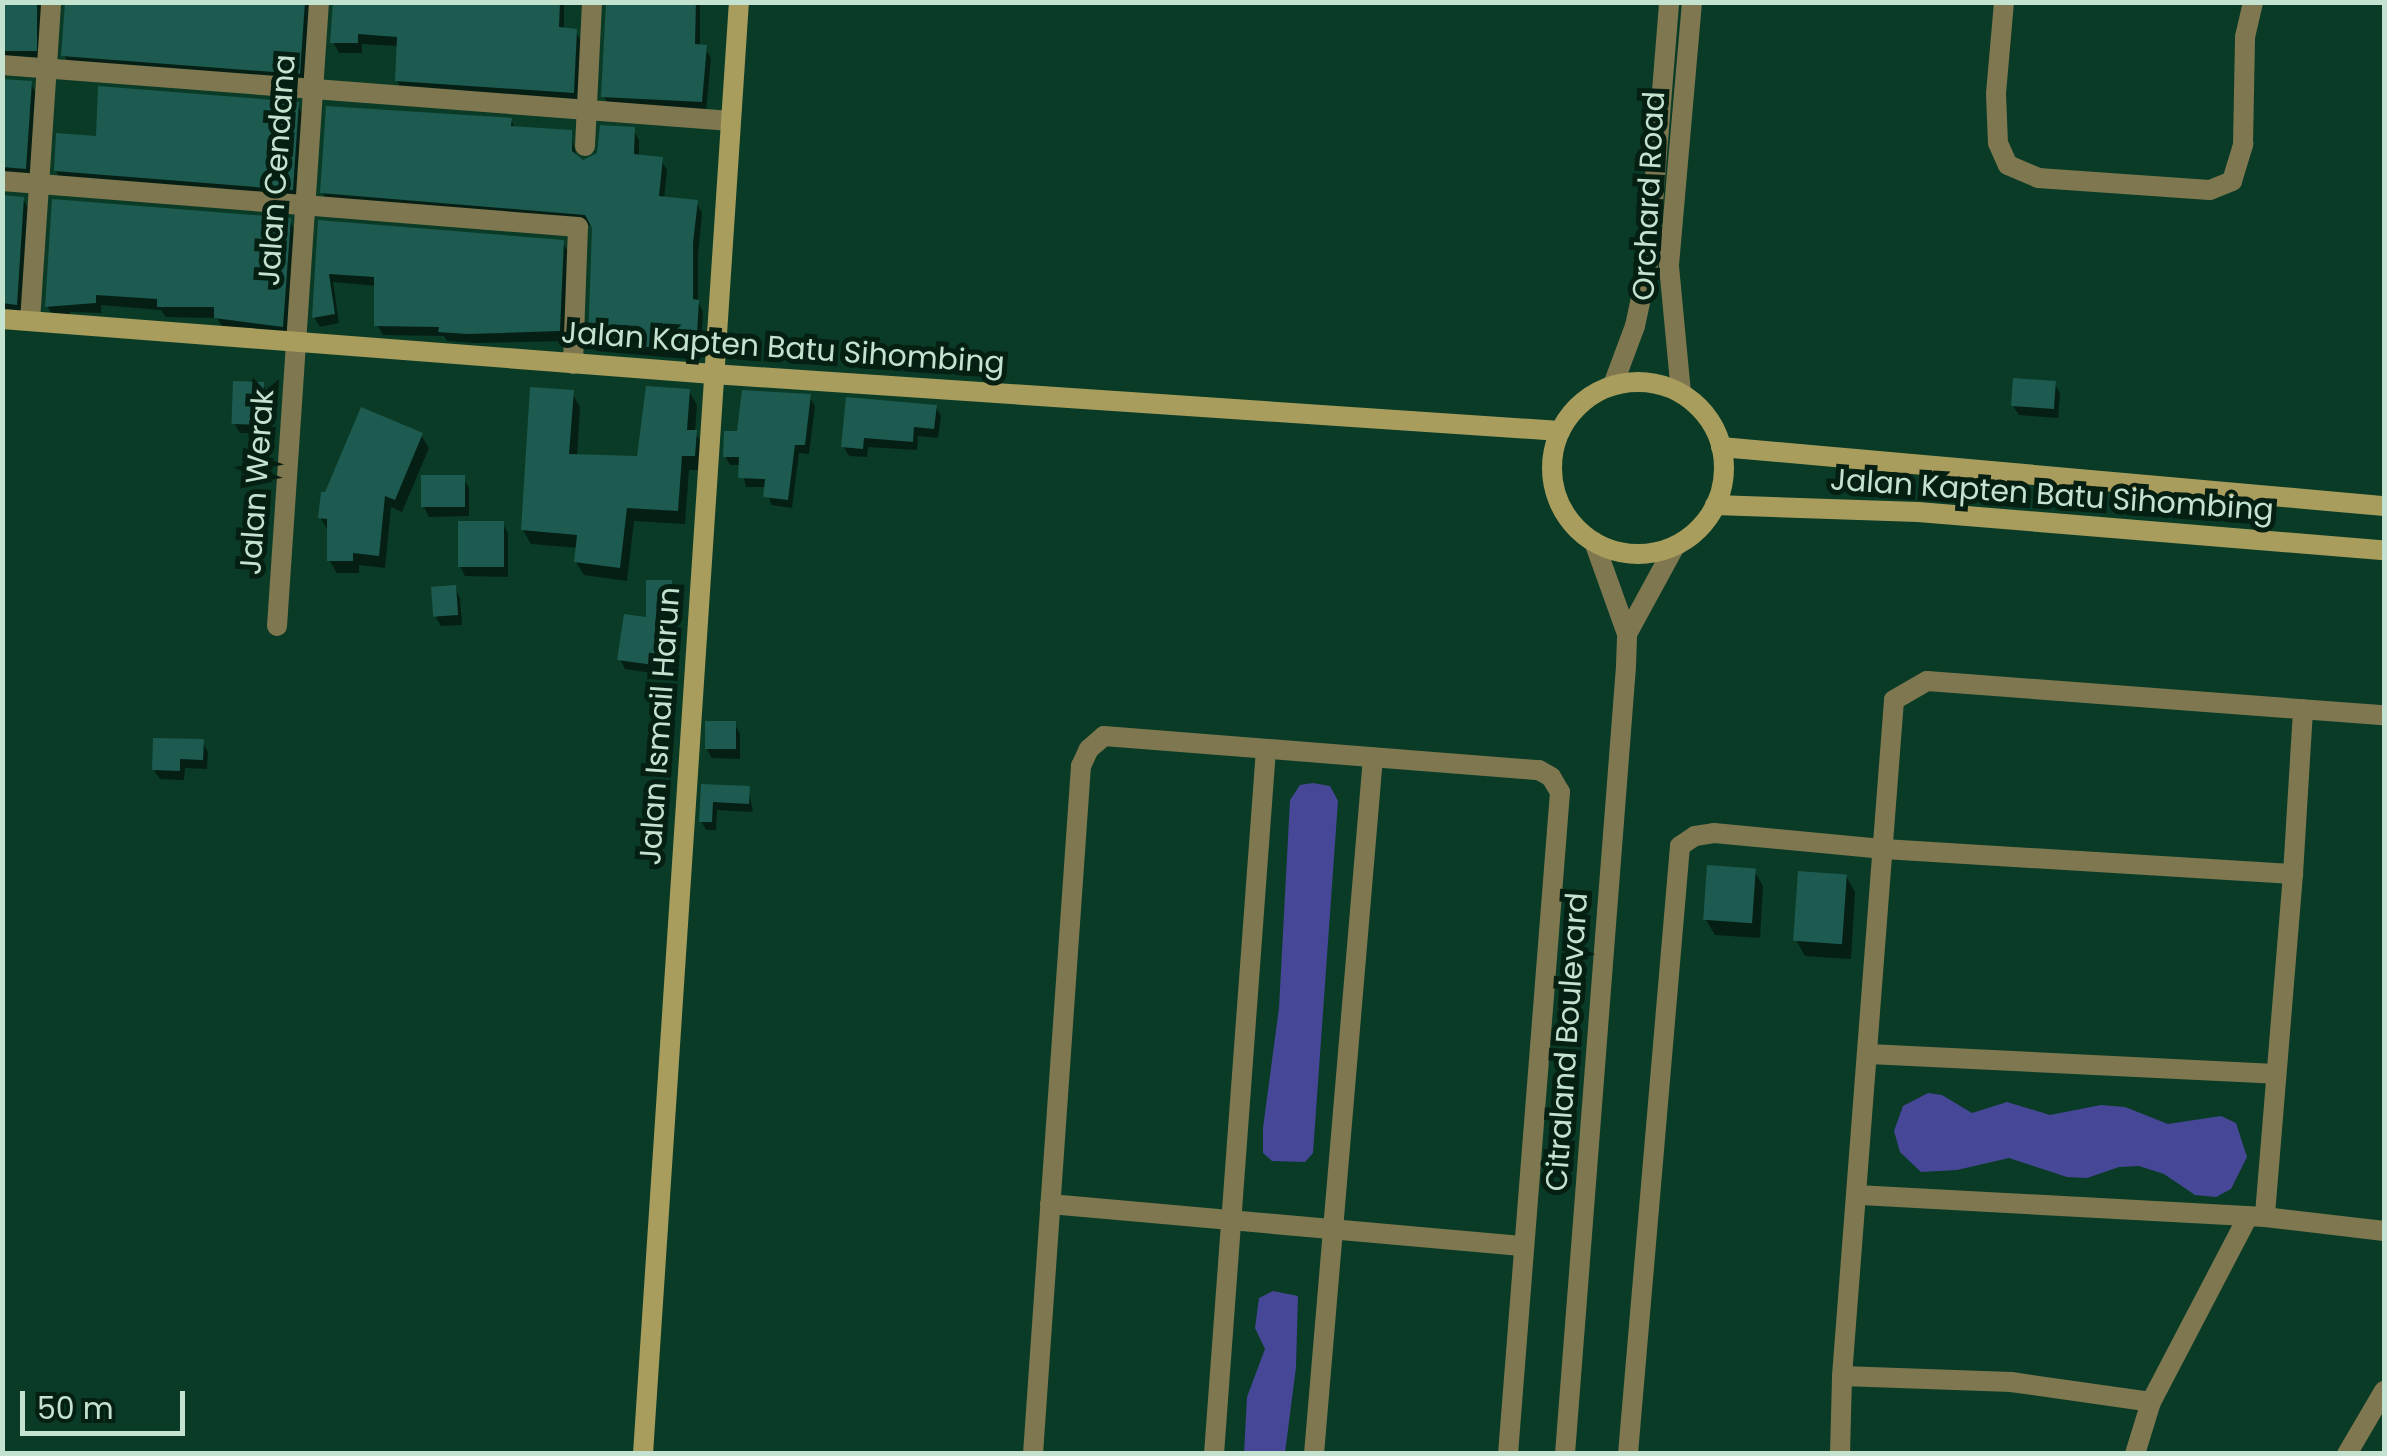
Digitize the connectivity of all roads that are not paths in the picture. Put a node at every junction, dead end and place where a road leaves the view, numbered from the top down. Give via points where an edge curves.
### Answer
1 (51, 2) edge
2 (318, 2) edge
3 (592, 2) edge
4 (739, 2) edge
5 (1669, 2) edge
6 (1692, 2) edge
7 (2004, 2) edge
8 (2253, 2) edge
9 (2, 65) edge
10 (46, 69) junction
11 (313, 90) junction
12 (587, 112) junction
13 (731, 121) junction
14 (585, 146) dead end
15 (2, 182) edge
16 (38, 184) junction
17 (305, 206) junction
18 (2, 319) edge
19 (30, 321) junction
20 (296, 342) junction
21 (573, 364) junction
22 (713, 374) junction
23 (1613, 385) junction
24 (1681, 393) junction
25 (1560, 432) junction
26 (1721, 446) junction
27 (1715, 506) junction
28 (2384, 506) edge
29 (1594, 542) junction
30 (1675, 546) junction
31 (2384, 550) edge
32 (278, 626) dead end
33 (1627, 634) junction
34 (2303, 709) junction
35 (2384, 715) edge
36 (1266, 749) junction
37 (1373, 757) junction
38 (1884, 849) junction
39 (2294, 874) junction
40 (1869, 1054) junction
41 (2276, 1074) junction
42 (1856, 1195) junction
43 (1050, 1204) junction
44 (2256, 1217) junction
45 (1231, 1220) junction
46 (1333, 1229) junction
47 (2384, 1231) edge
48 (1524, 1246) junction
49 (1842, 1376) junction
50 (2384, 1391) edge
51 (2151, 1402) junction
52 (643, 1454) edge
53 (1032, 1454) edge
54 (1214, 1454) edge
55 (1314, 1454) edge
56 (1508, 1454) edge
57 (1565, 1454) edge
58 (1628, 1454) edge
59 (1840, 1454) edge
60 (2135, 1454) edge
61 (2347, 1454) edge

1 - 10 street
2 - 11 street, Jalan Cendana
3 - 12 street
4 - 13 street, Jalan Ismail Harun
5 - 23 street, Orchard Road via 1648,266
6 - 24 street, Orchard Road via 1669,265
7 - 8 street via 1996,94 1998,143 2008,166 2038,178 2210,190 2232,180 2243,144 2245,37
9 - 10 street
10 - 11 street
10 - 16 street
11 - 12 street
11 - 17 street, Jalan Cendana
12 - 13 street
12 - 14 street
13 - 22 street, Jalan Ismail Harun
15 - 16 street
16 - 17 street
16 - 19 street
17 - 20 street, Jalan Cendana
17 - 21 street via 578,228
18 - 19 street, Jalan Kapten Batu Sihombing
19 - 20 street, Jalan Kapten Batu Sihombing
20 - 21 street, Jalan Kapten Batu Sihombing
20 - 32 street, Jalan Werak
21 - 22 street, Jalan Kapten Batu Sihombing
22 - 25 street, Jalan Kapten Batu Sihombing
22 - 52 street, Jalan Ismail Harun
23 - 24 street via 1648,382
23 - 25 street via 1582,403
24 - 26 street via 1706,416
25 - 29 street via 1556,493
26 - 27 street via 1723,477
26 - 28 street, Jalan Kapten Batu Sihombing
27 - 30 street
27 - 31 street, Jalan Kapten Batu Sihombing via 1918,512
29 - 30 street via 1634,554
29 - 33 street, Citraland Boulevard
30 - 33 street, Citraland Boulevard
33 - 57 street, Citraland Boulevard
34 - 35 street
34 - 38 street via 1928,681 1894,700
34 - 39 street
36 - 37 street
36 - 43 street via 1104,736 1089,749 1081,766
36 - 45 street
37 - 46 street
37 - 48 street via 1538,770 1560,792
38 - 39 street
38 - 40 street
38 - 58 street via 1714,833 1680,846
39 - 41 street
40 - 41 street
40 - 42 street
41 - 44 street
42 - 44 street
42 - 49 street
43 - 45 street
43 - 53 street
44 - 47 street
44 - 51 street
45 - 46 street
45 - 54 street
46 - 48 street
46 - 55 street
48 - 56 street
49 - 51 street via 2011,1382
49 - 59 street
50 - 61 street
51 - 60 street

